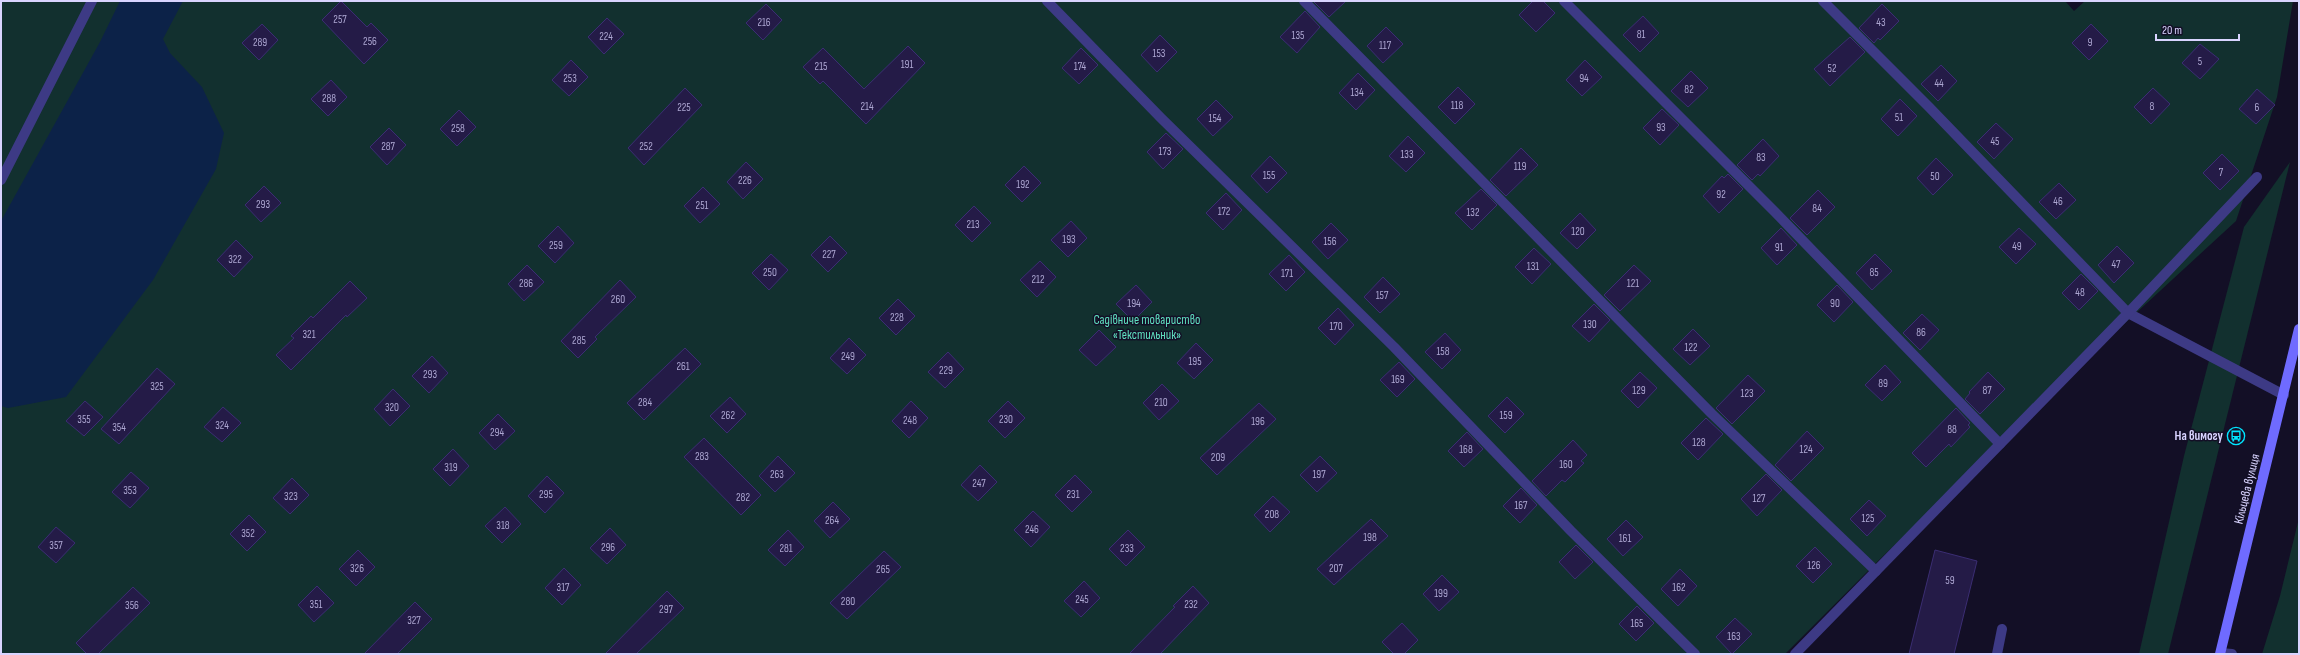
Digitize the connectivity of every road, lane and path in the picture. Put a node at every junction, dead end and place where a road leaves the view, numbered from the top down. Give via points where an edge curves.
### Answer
1 (92, 1) edge
2 (1047, 1) edge
3 (1304, 1) edge
4 (1564, 1) edge
5 (1823, 1) edge
6 (2257, 177) dead end
7 (1, 180) edge
8 (2128, 313) junction
9 (2299, 329) edge
10 (2284, 396) junction
11 (2000, 444) junction
12 (1876, 571) junction
13 (2002, 629) dead end
14 (1695, 654) edge
15 (1795, 654) edge
16 (1997, 654) edge
17 (2221, 654) edge
18 (2232, 654) edge

1 - 7 street
2 - 14 street via 1167,124 1394,347 1571,531
3 - 12 street via 1712,414
4 - 11 street via 1770,206
5 - 8 street
6 - 8 street
8 - 10 street
8 - 11 street
9 - 10 main road, Кільцева вулиця
10 - 17 main road, Кільцева вулиця
11 - 12 street
12 - 15 street
13 - 16 street
17 - 18 street

